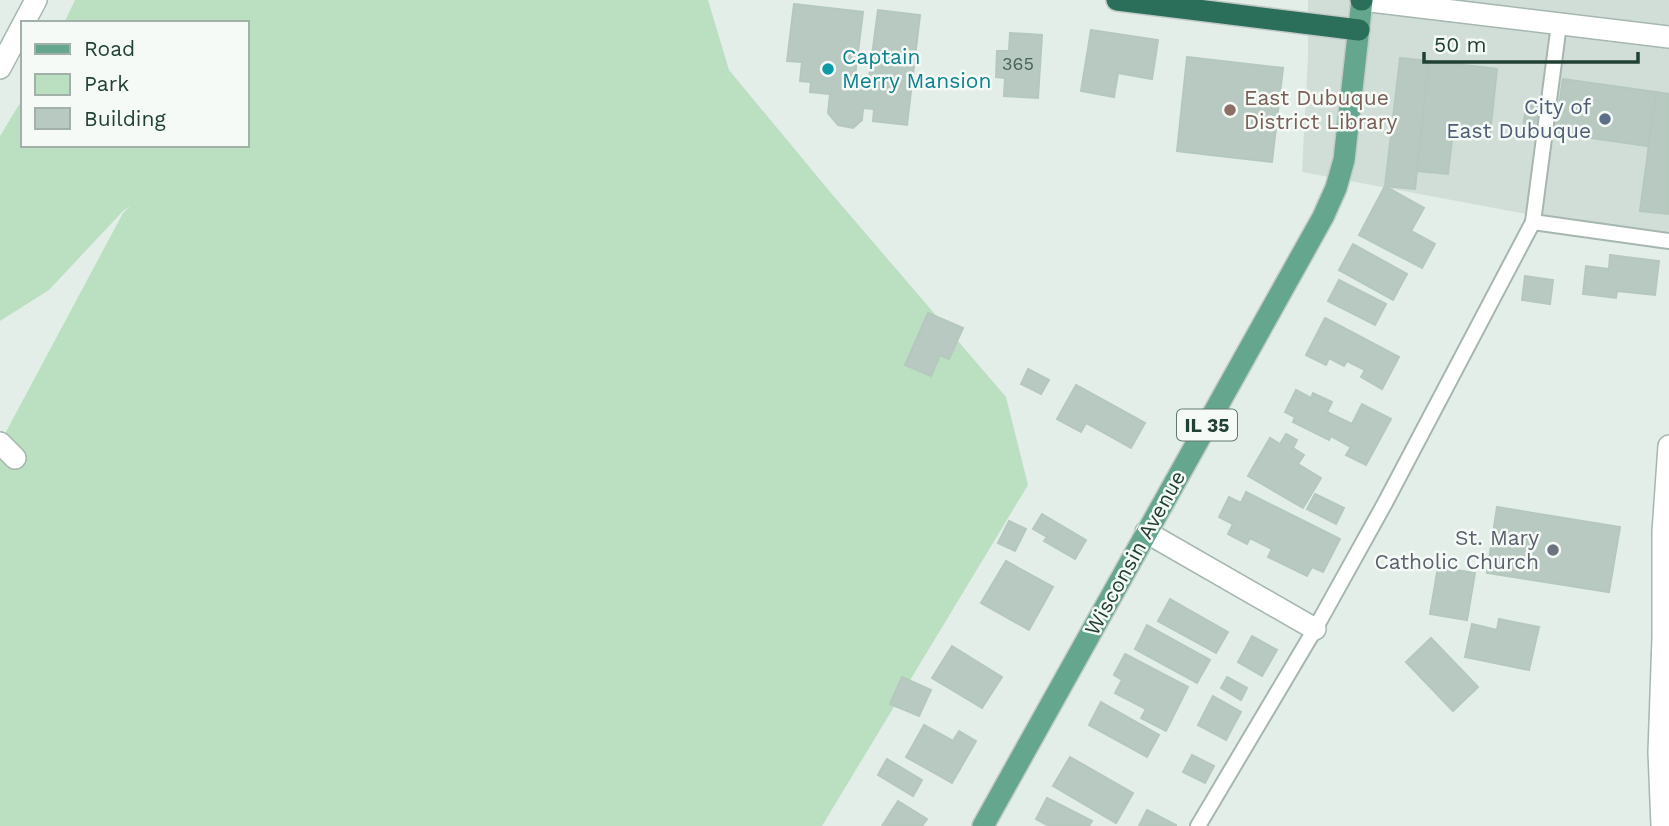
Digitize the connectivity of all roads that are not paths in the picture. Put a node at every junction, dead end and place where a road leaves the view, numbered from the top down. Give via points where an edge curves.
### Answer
1 (36, 0) edge
2 (1116, 0) edge
3 (1362, 0) edge
4 (25, 21) edge
5 (1559, 23) junction
6 (21, 28) edge
7 (1359, 30) junction
8 (1669, 37) edge
9 (0, 68) edge
10 (1533, 222) junction
11 (1669, 241) edge
12 (1669, 446) edge
13 (1146, 532) junction
14 (1315, 629) junction
15 (983, 826) edge
16 (1198, 826) edge
17 (1662, 826) edge

1 - 4 street
2 - 7 highway
3 - 5 street
3 - 7 main road, Wisconsin Avenue / IL 35
5 - 8 street
5 - 10 lane
6 - 9 street
7 - 13 main road, Wisconsin Avenue / IL 35 via 1336,188
10 - 11 lane
10 - 14 lane
12 - 17 street via 1662,532
13 - 14 street
13 - 15 main road, Wisconsin Avenue / IL 35
14 - 16 lane

